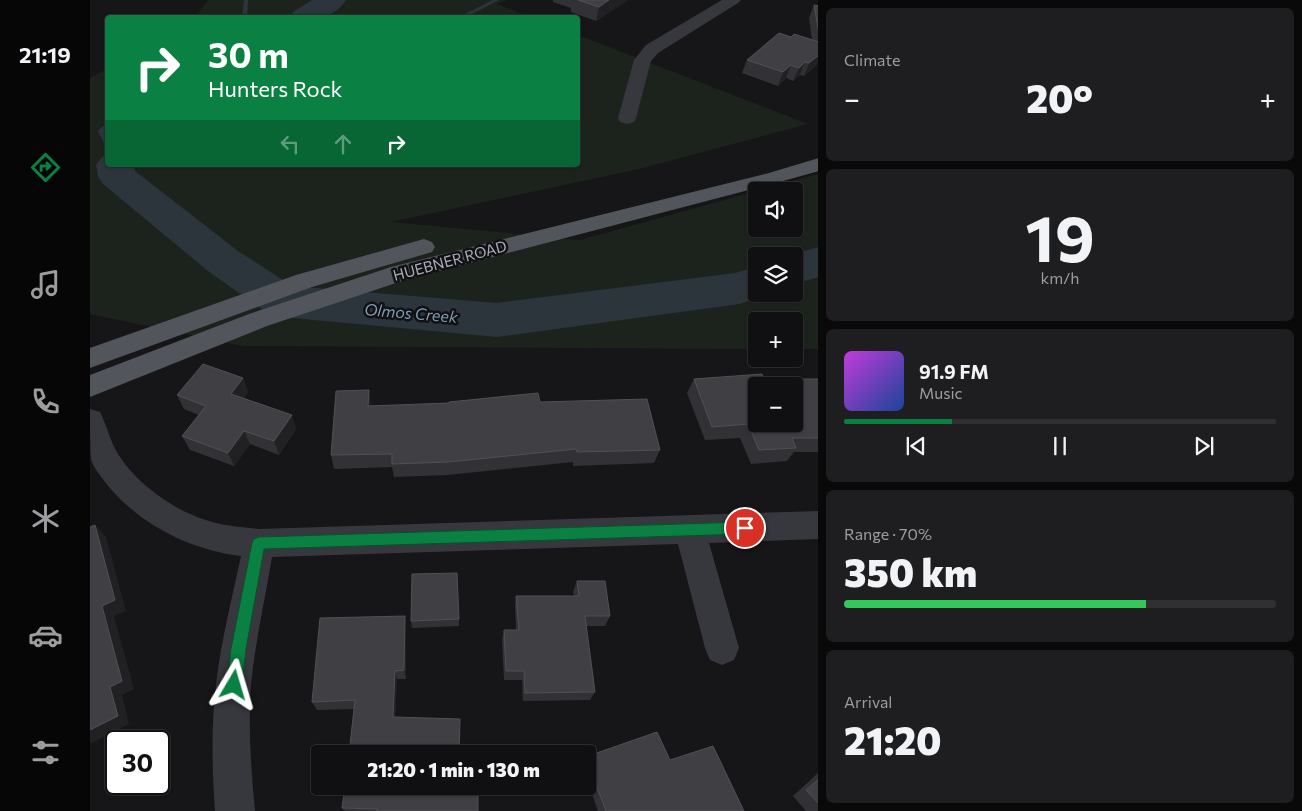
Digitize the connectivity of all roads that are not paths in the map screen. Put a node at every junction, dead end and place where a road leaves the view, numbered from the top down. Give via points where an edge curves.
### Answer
1 (733, 0) edge
2 (627, 118) dead end
3 (818, 147) edge
4 (818, 164) edge
5 (90, 358) edge
6 (90, 386) edge
7 (90, 420) edge
8 (818, 525) edge
9 (690, 531) junction
10 (259, 543) junction
11 (722, 648) dead end
12 (235, 811) edge

1 - 2 street via 652,48 643,60
3 - 5 main road, HUEBNER ROAD via 354,266 248,299
4 - 6 main road, HUEBNER ROAD via 399,273 258,320
7 - 10 street via 100,450 123,484 159,513 223,539
8 - 9 street
9 - 10 street
9 - 11 street
10 - 12 street via 232,703 231,762

